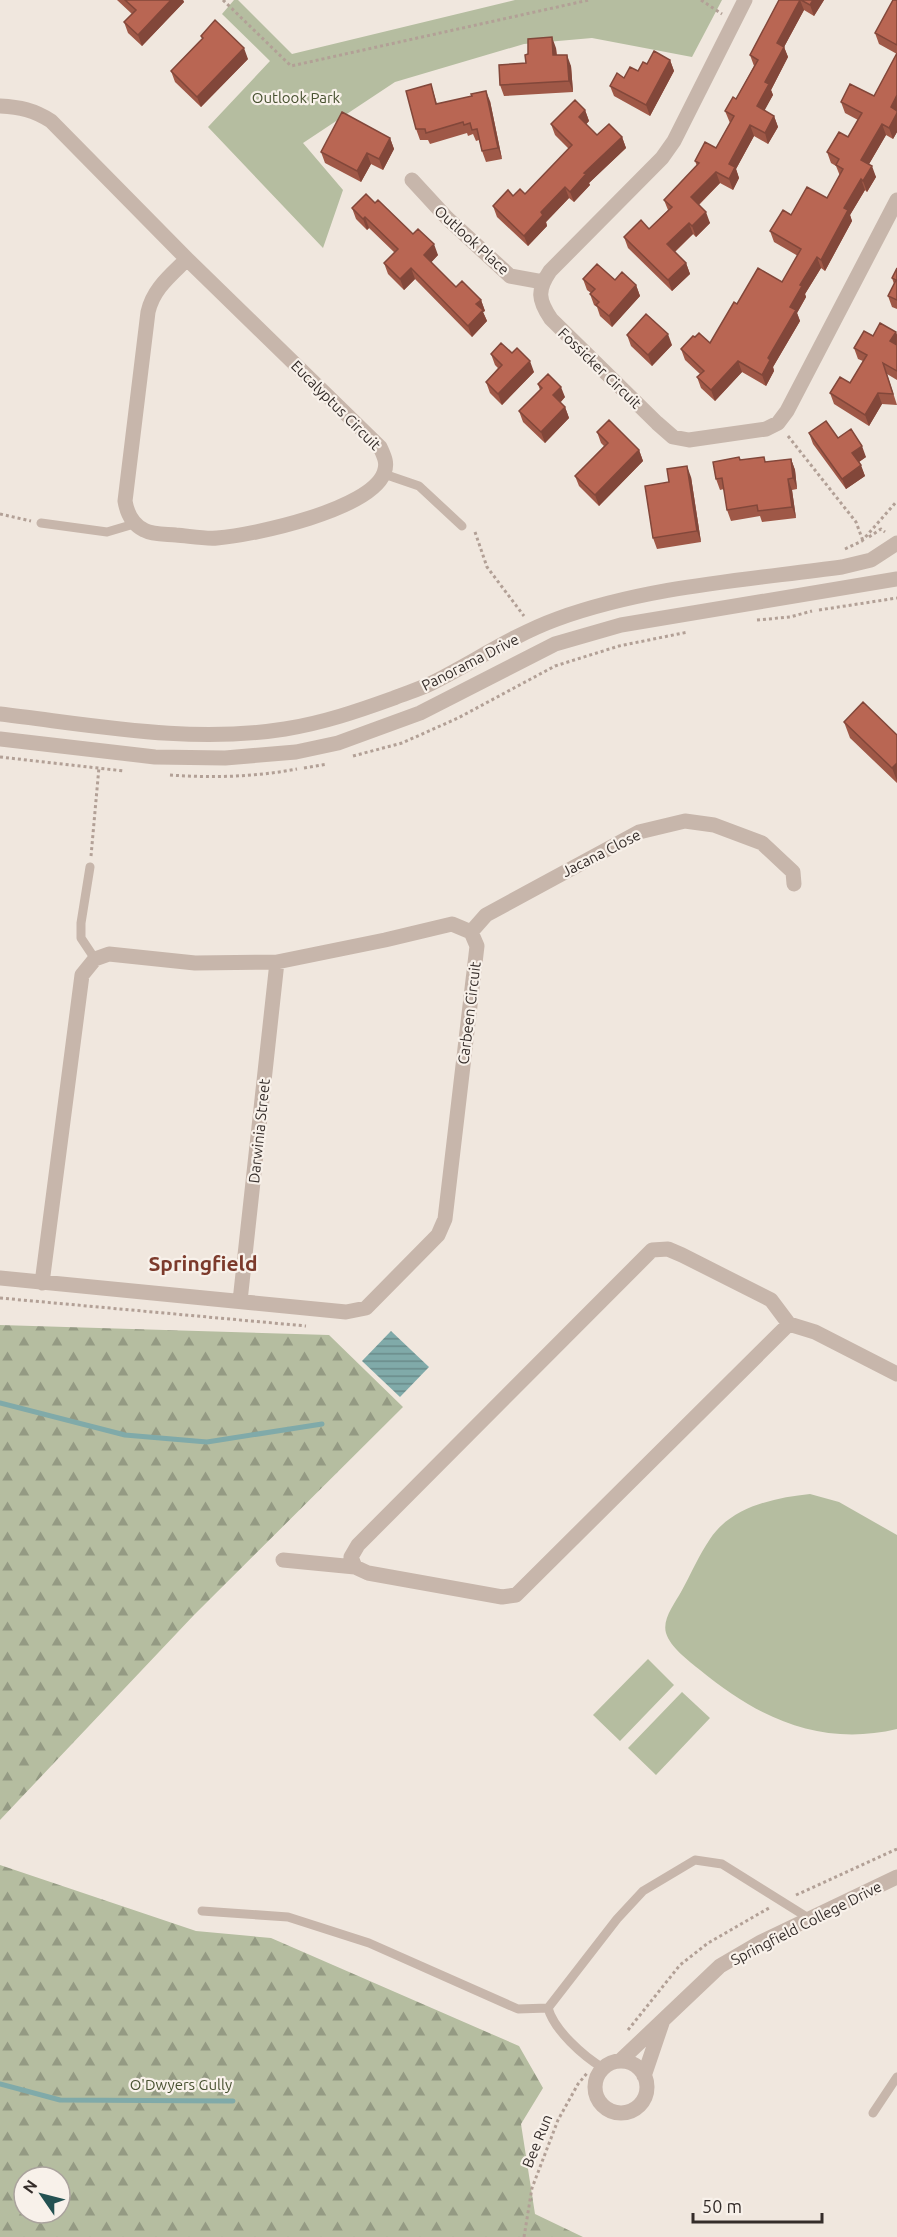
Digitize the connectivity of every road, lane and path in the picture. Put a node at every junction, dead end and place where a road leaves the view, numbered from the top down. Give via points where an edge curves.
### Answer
1 (223, 0) edge
2 (590, 0) edge
3 (701, 0) edge
4 (745, 0) edge
5 (733, 23) junction
6 (0, 105) edge
7 (412, 180) dead end
8 (897, 200) edge
9 (187, 259) junction
10 (543, 282) junction
11 (778, 423) junction
12 (384, 474) junction
13 (897, 501) edge
14 (0, 514) edge
15 (41, 524) joint
16 (134, 524) junction
17 (462, 526) dead end
18 (474, 528) dead end
19 (892, 538) edge
20 (862, 541) junction
21 (839, 551) dead end
22 (897, 579) edge
23 (533, 613) dead end
24 (524, 616) junction
25 (515, 620) dead end
26 (533, 630) junction
27 (0, 714) edge
28 (0, 740) edge
29 (100, 751) junction
30 (90, 867) joint
31 (794, 884) dead end
32 (471, 932) junction
33 (95, 959) junction
34 (277, 962) junction
35 (0, 1278) edge
36 (42, 1283) junction
37 (0, 1298) edge
38 (240, 1301) junction
39 (789, 1323) junction
40 (308, 1326) dead end
41 (897, 1374) edge
42 (283, 1560) dead end
43 (355, 1567) junction
44 (897, 1877) edge
45 (202, 1911) dead end
46 (810, 1919) junction
47 (548, 2008) junction
48 (663, 2020) junction
49 (620, 2061) junction
50 (599, 2066) junction
51 (644, 2076) junction
52 (897, 2077) edge
53 (873, 2113) dead end
54 (524, 2237) edge

1 - 2 path via 291,66
3 - 5 path
4 - 5 street
5 - 10 street via 662,158
6 - 9 street, Eucalyptus Circuit via 37,112 51,121
7 - 10 street, Outlook Place via 510,276
8 - 11 street
9 - 12 street, Eucalyptus Circuit via 380,447 387,462
9 - 16 street via 158,288 148,312 125,501
10 - 11 street, Fossicker Circuit via 540,304 551,319 674,437 689,440 765,429
11 - 20 path via 856,522
12 - 16 street via 375,487 357,499 297,524 217,538 158,534
12 - 17 lane via 419,486
13 - 20 path
14 - 15 path
15 - 16 lane via 107,532
18 - 24 path via 487,567
19 - 20 path via 881,529
19 - 26 street, Panorama Drive via 871,560 852,565 643,594 593,607
20 - 21 path
22 - 29 street, Panorama Drive via 621,625 555,644 420,713 338,743 296,752 225,758
23 - 24 path
24 - 25 path
24 - 26 path
26 - 27 street, Panorama Drive via 430,684 345,716 286,728 242,734 182,734
28 - 29 street, Panorama Drive
29 - 30 path
30 - 33 lane via 81,938
31 - 32 street, Jacana Close via 793,872 762,843 714,825 685,821 639,832 486,915
32 - 34 street via 452,924
32 - 38 street, Carbeen Circuit via 477,946 445,1219 438,1235 366,1308 346,1312
33 - 34 street via 110,954 195,963
33 - 36 street via 82,975
34 - 38 street, Darwinia Street
35 - 36 street, Carbeen Circuit
36 - 38 street, Carbeen Circuit
37 - 40 path
39 - 41 street
39 - 43 street via 516,1595 502,1597 368,1573
39 - 43 street via 771,1300 668,1249 652,1250 357,1545 351,1557
42 - 43 street
44 - 46 street, Springfield College Drive
45 - 47 lane via 288,1917 369,1943 518,2008
46 - 47 lane via 722,1864 695,1860 643,1891
46 - 48 street, Springfield College Drive via 720,1966
47 - 50 lane via 560,2032
48 - 49 street, Springfield College Drive
48 - 51 street, Springfield College Drive
49 - 50 street
49 - 51 street via 635,2065
50 - 51 street via 597,2096 615,2112 628,2112 642,2100
50 - 54 path, Bee Run via 578,2084 558,2120 532,2188
52 - 53 lane

